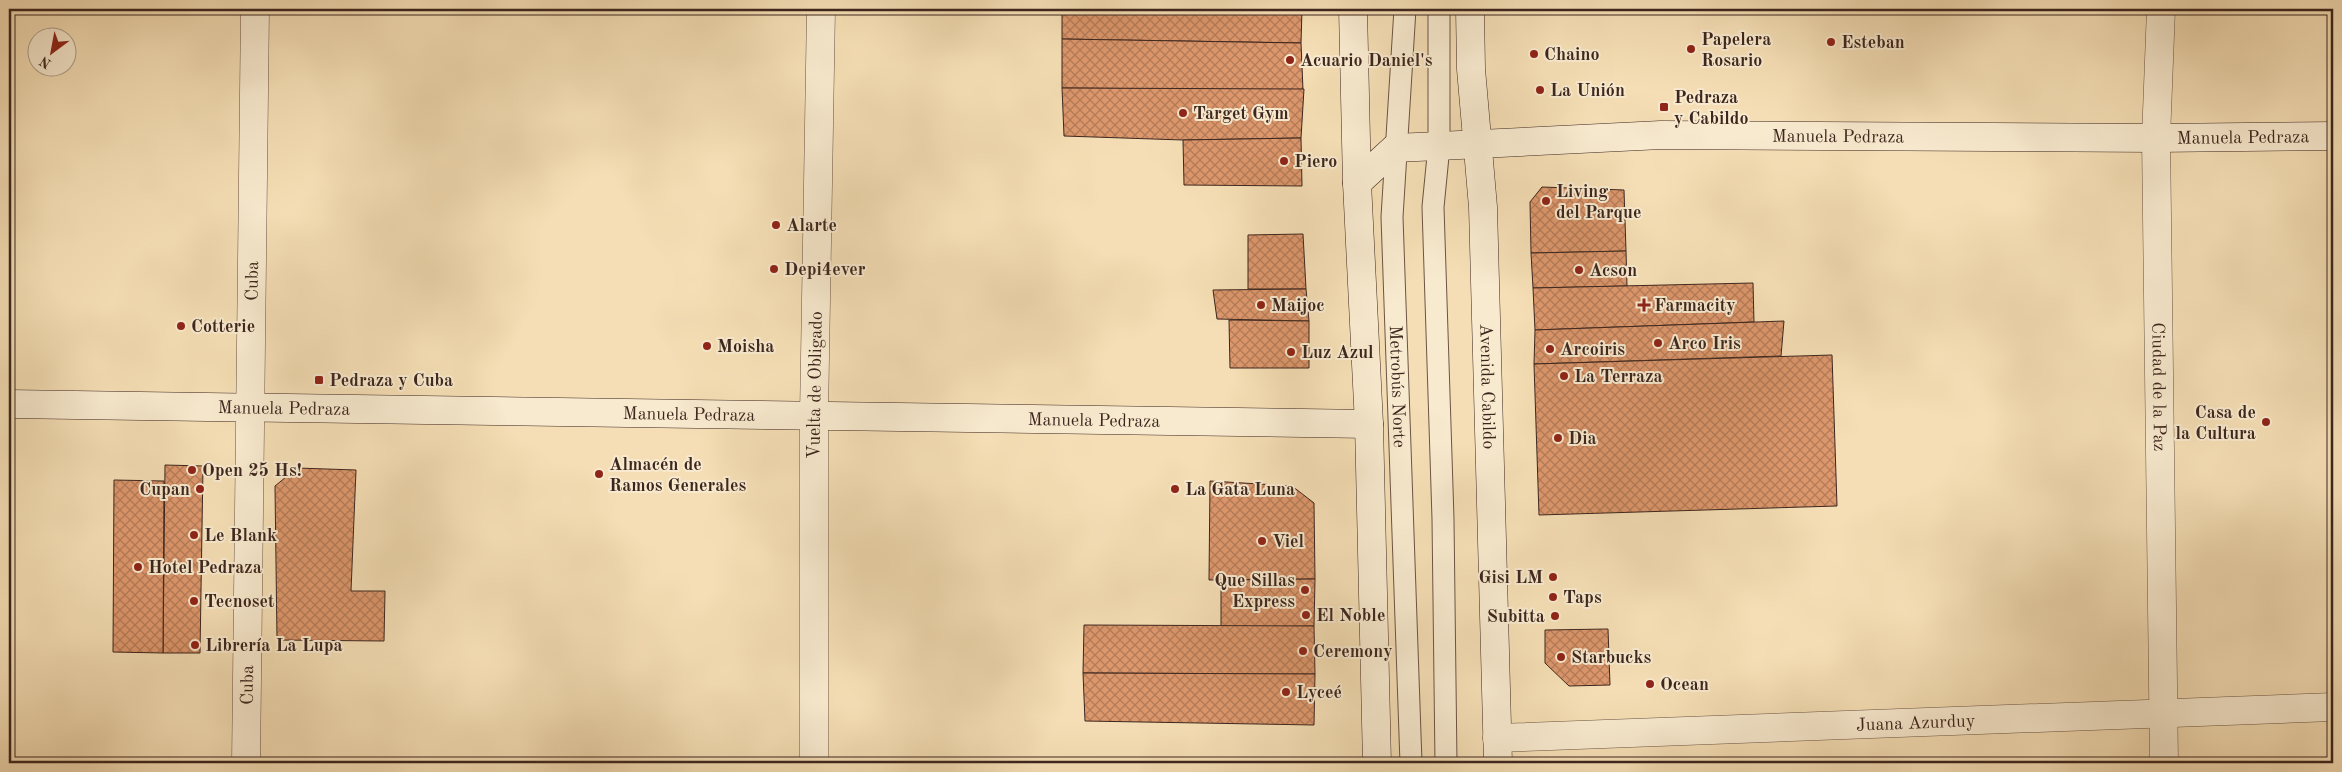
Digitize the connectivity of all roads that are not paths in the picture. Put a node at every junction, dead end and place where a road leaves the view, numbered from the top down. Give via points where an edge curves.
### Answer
1 (255, 9) edge
2 (821, 9) edge
3 (1353, 9) edge
4 (1405, 9) edge
5 (1439, 9) edge
6 (1470, 9) edge
7 (2161, 9) edge
8 (2333, 136) edge
9 (2156, 138) junction
10 (1478, 144) junction
11 (1439, 146) junction
12 (1395, 148) junction
13 (1357, 183) junction
14 (9, 404) edge
15 (249, 407) junction
16 (814, 416) junction
17 (1369, 424) junction
18 (2333, 707) edge
19 (2164, 713) junction
20 (1498, 751) edge
21 (246, 763) edge
22 (814, 763) edge
23 (1377, 763) edge
24 (1412, 763) edge
25 (1446, 763) edge
26 (2164, 763) edge

1 - 15 street, Cuba
2 - 16 street, Vuelta de Obligado
3 - 13 street
4 - 12 lane, Metrobús Norte
5 - 11 lane
6 - 10 street, Avenida Cabildo via 1471,69
7 - 9 street, Ciudad de la Paz
8 - 9 street, Manuela Pedraza
9 - 10 street, Manuela Pedraza via 1662,135
9 - 19 street, Ciudad de la Paz
10 - 11 street, Manuela Pedraza
10 - 20 street, Avenida Cabildo
11 - 12 street, Manuela Pedraza
11 - 25 lane via 1434,214
12 - 13 street
12 - 24 lane, Metrobús Norte via 1392,217
13 - 17 street
14 - 15 street, Manuela Pedraza
15 - 16 street, Manuela Pedraza
15 - 21 street, Cuba
16 - 17 street, Manuela Pedraza
16 - 22 street, Vuelta de Obligado
17 - 23 street
18 - 19 street, Juana Azurduy
19 - 20 street, Juana Azurduy
19 - 26 street, Ciudad de la Paz

